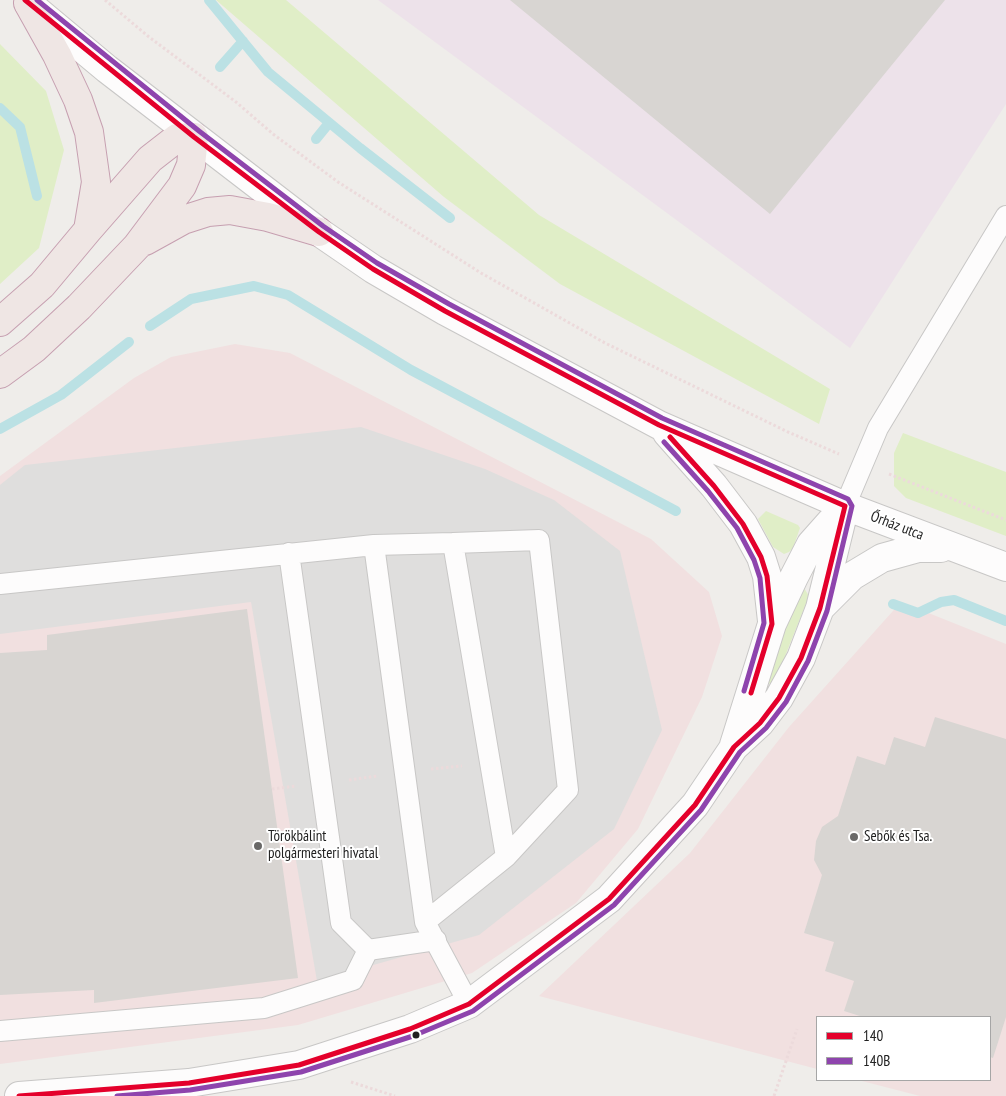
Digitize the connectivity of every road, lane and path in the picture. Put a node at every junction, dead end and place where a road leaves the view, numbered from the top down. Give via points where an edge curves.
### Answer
1 (105, 0) edge
2 (26, 2) edge
3 (194, 137) junction
4 (1006, 216) edge
5 (88, 230) junction
6 (319, 232) junction
7 (137, 246) junction
8 (0, 322) edge
9 (0, 374) edge
10 (659, 425) junction
11 (862, 464) junction
12 (845, 506) junction
13 (1006, 520) edge
14 (453, 543) junction
15 (374, 545) junction
16 (951, 548) junction
17 (290, 553) junction
18 (1006, 567) edge
19 (0, 584) edge
20 (820, 608) junction
21 (772, 624) junction
22 (734, 747) junction
23 (506, 857) junction
24 (425, 922) junction
25 (436, 940) junction
26 (368, 950) junction
27 (469, 1004) junction
28 (797, 1029) dead end
29 (0, 1031) edge
30 (19, 1096) edge
31 (774, 1096) edge

1 - 11 path via 338,182 481,273 605,343 788,432
2 - 3 street, Őrház utca
2 - 5 highway via 57,55 89,132 96,182
3 - 5 highway via 177,138 150,159
3 - 6 street, Őrház utca
3 - 7 highway via 191,165 182,186
4 - 11 lane via 878,428
5 - 8 highway via 42,285
6 - 7 highway via 230,210 208,212 183,220
6 - 10 street, Őrház utca via 445,312
7 - 9 highway via 34,349
10 - 12 street, Őrház utca
10 - 21 street via 714,486 752,540 767,576
11 - 12 lane
11 - 13 path
12 - 16 street, Őrház utca
12 - 20 street
12 - 21 street via 811,544
14 - 15 lane
14 - 23 lane
14 - 23 lane via 539,540 568,790
15 - 17 lane
15 - 24 lane
16 - 18 street, Őrház utca
16 - 20 street via 918,548 882,558 852,576
17 - 19 lane
17 - 26 lane via 342,923
20 - 22 street via 801,658 779,698 760,723
21 - 22 street
22 - 27 street via 695,805 609,900
23 - 24 lane
24 - 25 lane
25 - 26 lane
25 - 27 lane
26 - 29 lane via 352,980 264,1008
27 - 30 street via 410,1028 299,1065 189,1083
28 - 31 path

